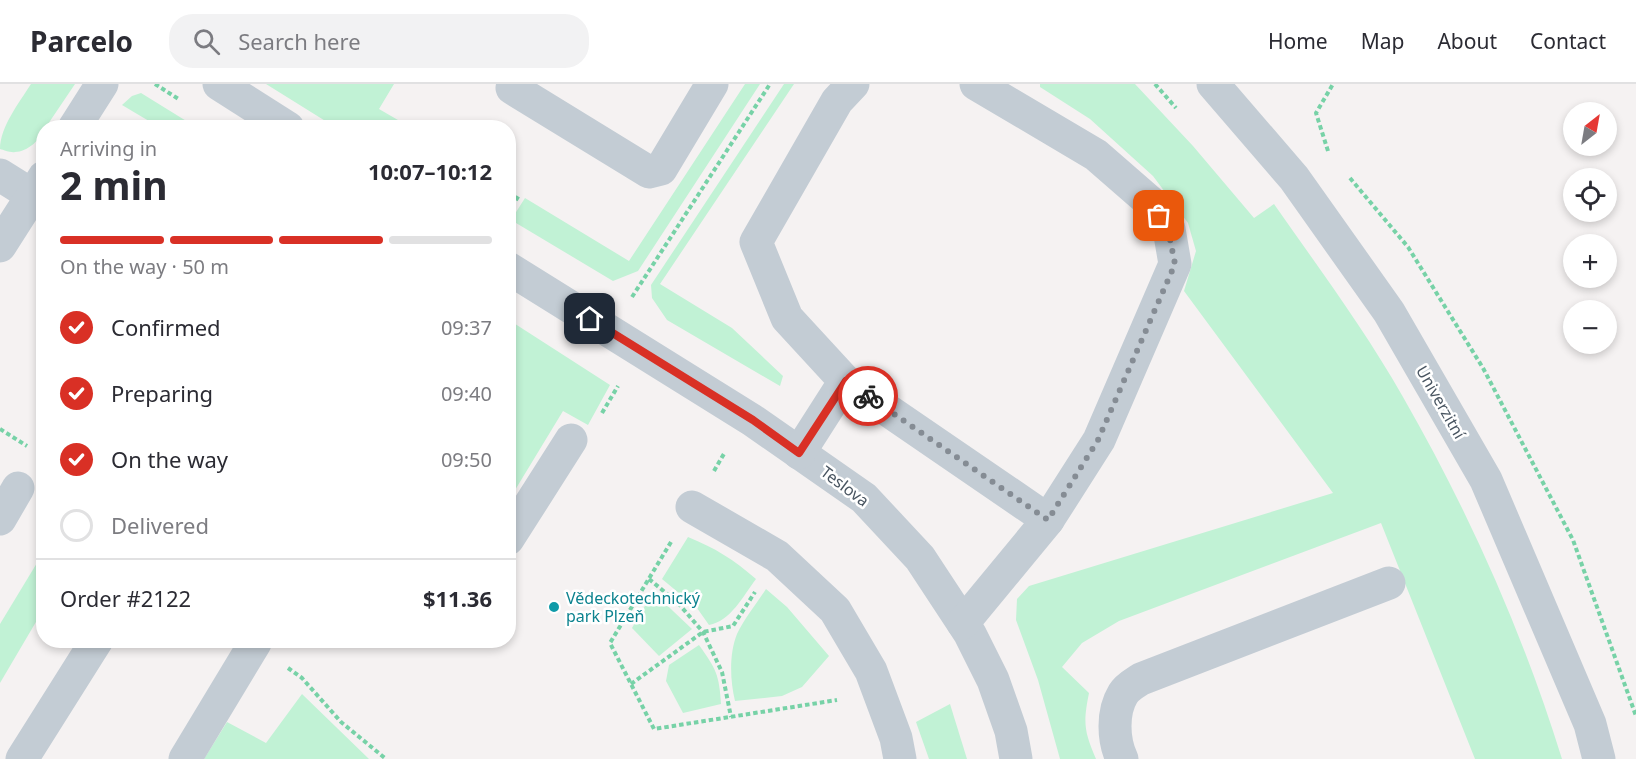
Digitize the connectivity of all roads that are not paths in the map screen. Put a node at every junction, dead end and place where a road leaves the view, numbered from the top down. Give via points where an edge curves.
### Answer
1 (102, 84) edge
2 (219, 84) edge
3 (712, 84) edge
4 (853, 84) edge
5 (976, 84) edge
6 (1216, 85) edge
7 (512, 88) dead end
8 (79, 120) edge
9 (275, 120) edge
10 (0, 175) edge
11 (36, 185) edge
12 (36, 189) edge
13 (0, 246) edge
14 (516, 273) edge
15 (846, 381) junction
16 (571, 440) dead end
17 (799, 453) junction
18 (18, 488) dead end
19 (692, 507) road end
20 (0, 519) edge
21 (1048, 520) junction
22 (516, 526) edge
23 (1389, 583) dead end
24 (963, 623) junction
25 (92, 648) edge
26 (252, 648) edge
27 (22, 759) edge
28 (185, 759) edge
29 (900, 759) edge
30 (1016, 759) edge
31 (1122, 759) edge
32 (1599, 759) edge

1 - 8 street
2 - 9 street
3 - 7 street via 661,169 649,172
4 - 15 street via 837,101 756,242 787,318
5 - 21 street via 1096,155 1150,202 1168,229 1175,264 1098,440
6 - 32 street, Univerzitní via 1294,178 1389,312 1486,480 1590,724
10 - 11 street
12 - 13 street
14 - 17 street, Teslova via 753,420
15 - 17 street
15 - 21 street
16 - 22 street
17 - 24 street, Teslova via 864,498 920,558
18 - 20 street
19 - 29 street via 777,556 835,610 871,671
21 - 24 street
23 - 31 street via 1141,679 1124,692 1117,706 1116,741
24 - 30 street, Teslova via 993,680 1011,731
25 - 27 street
26 - 28 street

